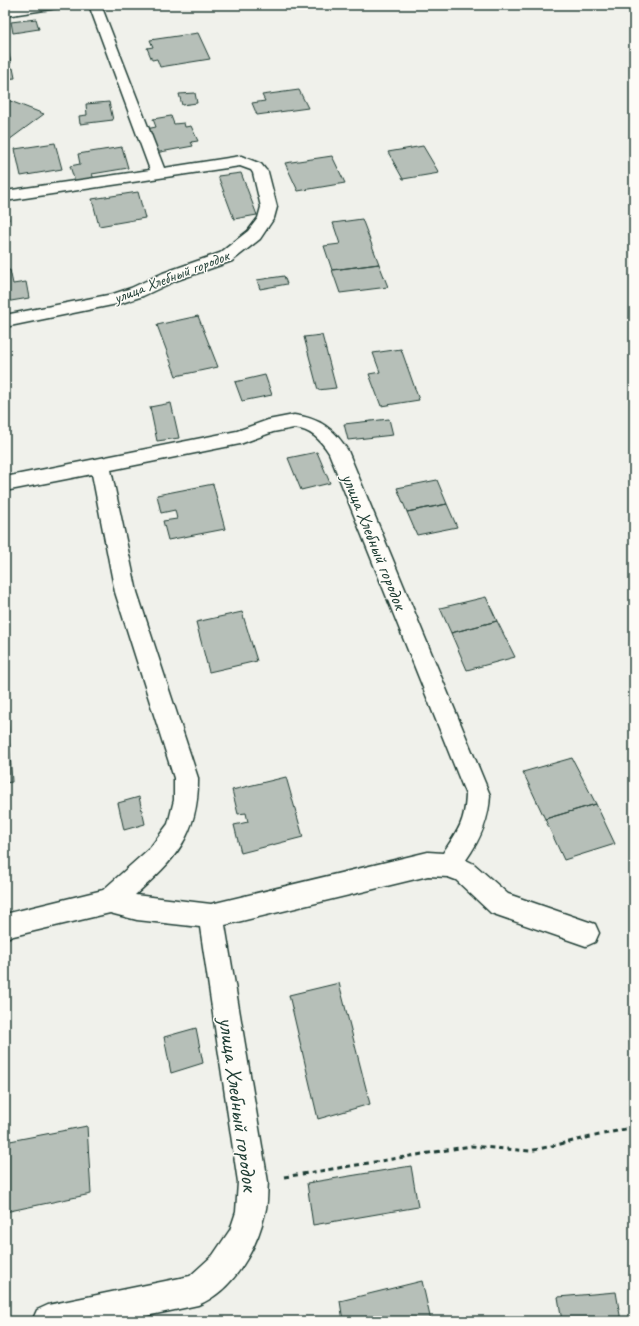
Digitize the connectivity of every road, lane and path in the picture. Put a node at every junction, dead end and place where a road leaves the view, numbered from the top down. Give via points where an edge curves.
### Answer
1 (51, 5) edge
2 (95, 5) edge
3 (5, 12) edge
4 (158, 172) junction
5 (5, 196) edge
6 (5, 321) edge
7 (100, 465) junction
8 (5, 484) edge
9 (449, 865) junction
10 (110, 901) junction
11 (211, 916) junction
12 (5, 926) edge
13 (586, 933) dead end
14 (634, 1127) edge
15 (253, 1182) junction
16 (48, 1321) edge

1 - 3 street
2 - 4 street
4 - 5 street, улица Хлебный городок
4 - 6 street, улица Хлебный городок via 240,161 249,163 260,172 269,207 266,218 254,235 240,247 212,263 116,299
7 - 8 street, улица Хлебный городок
7 - 9 street, улица Хлебный городок via 240,437 274,424 294,420 323,432 332,442 338,451 478,794 478,812 471,832
7 - 10 street via 126,592 186,778 186,800 182,821 172,840 161,854
9 - 11 street via 428,864
9 - 13 street via 465,872 500,904
10 - 11 street via 137,908
10 - 12 street
11 - 15 street, улица Хлебный городок
14 - 15 path via 530,1151 471,1146
15 - 16 street, улица Хлебный городок via 251,1212 242,1238 224,1266 198,1290

